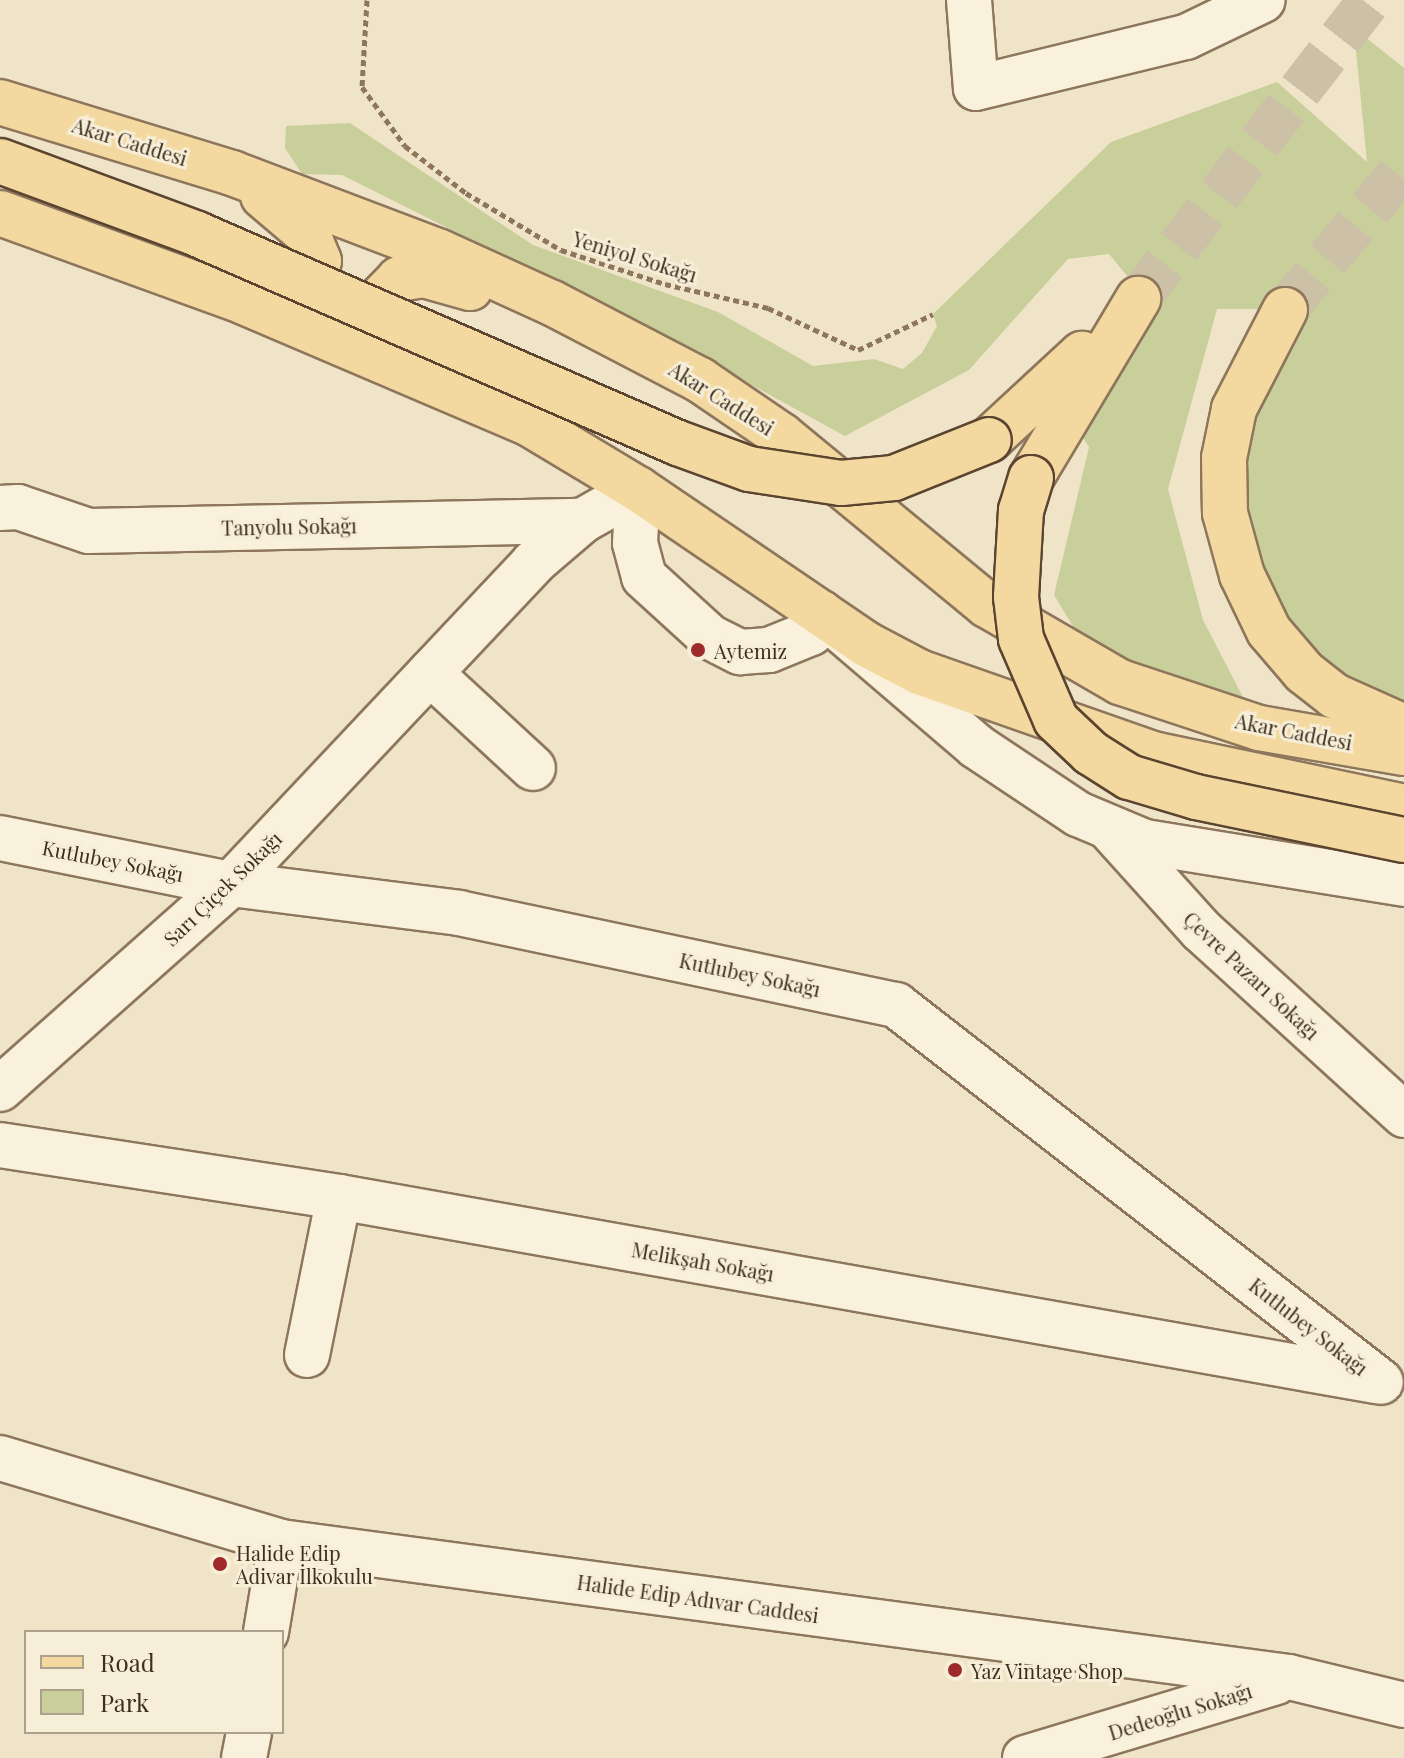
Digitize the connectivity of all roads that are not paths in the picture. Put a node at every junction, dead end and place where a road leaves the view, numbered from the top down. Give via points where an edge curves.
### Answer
1 (969, 0) edge
2 (1263, 0) edge
3 (0, 102) edge
4 (0, 161) edge
5 (232, 173) junction
6 (0, 213) edge
7 (244, 302) junction
8 (552, 303) junction
9 (1285, 310) tunnel mouth
10 (383, 357) junction
11 (638, 489) junction
12 (0, 508) edge
13 (582, 521) junction
14 (821, 613) junction
15 (430, 673) junction
16 (1404, 727) edge
17 (1404, 753) edge
18 (533, 768) dead end
19 (1404, 807) edge
20 (1109, 827) junction
21 (0, 838) edge
22 (1404, 840) edge
23 (231, 884) junction
24 (1404, 884) edge
25 (0, 1089) edge
26 (1404, 1115) edge
27 (0, 1145) edge
28 (339, 1197) junction
29 (307, 1355) dead end
30 (1392, 1386) edge
31 (0, 1458) edge
32 (281, 1542) junction
33 (266, 1630) edge
34 (1289, 1677) junction
35 (1404, 1705) edge
36 (249, 1734) edge
37 (244, 1758) edge
38 (1025, 1758) edge

1 - 2 street via 976,88 1186,37
3 - 5 main road, Akar Caddesi
4 - 22 main road, bridge via 197,234 678,443 749,469 841,483 894,478 989,440 1138,299 1031,478 1021,510 1016,597 1021,639 1056,720 1091,753 1129,777 1196,797
5 - 7 main road via 308,234 319,261 304,298
5 - 8 main road, Akar Caddesi via 440,252
6 - 7 main road
7 - 10 main road
8 - 10 main road via 408,275 378,301 375,340
8 - 17 main road, Akar Caddesi via 700,380 759,420 987,605 1079,663 1132,687 1259,728
9 - 16 main road via 1234,409 1224,458 1225,513 1242,575 1269,631 1304,672 1335,696
10 - 11 main road via 528,423
11 - 13 street, Sarı Çiçek Sokağı
11 - 14 main road
11 - 14 street via 635,543 644,577 710,637 740,652 769,650 811,633
12 - 13 street, Tanyolu Sokağı via 18,507 89,531
13 - 15 street, Sarı Çiçek Sokağı via 533,563
14 - 19 main road via 919,672 1074,729 1153,754
14 - 20 street via 976,746 1078,814
15 - 18 street
15 - 23 street, Sarı Çiçek Sokağı
20 - 24 street via 1145,842
20 - 26 street, Çevre Pazarı Sokağı via 1201,930
21 - 23 street, Kutlubey Sokağı
23 - 25 street, Sarı Çiçek Sokağı
23 - 30 street, Kutlubey Sokağı via 459,913 896,1005
27 - 28 street, Melikşah Sokağı
28 - 29 street
28 - 30 street, Melikşah Sokağı
31 - 32 street, Halide Edip Adıvar Caddesi
32 - 33 street
32 - 34 street, Halide Edip Adıvar Caddesi
34 - 35 street, Halide Edip Adıvar Caddesi
34 - 38 street, Dedeoğlu Sokağı
36 - 37 street

